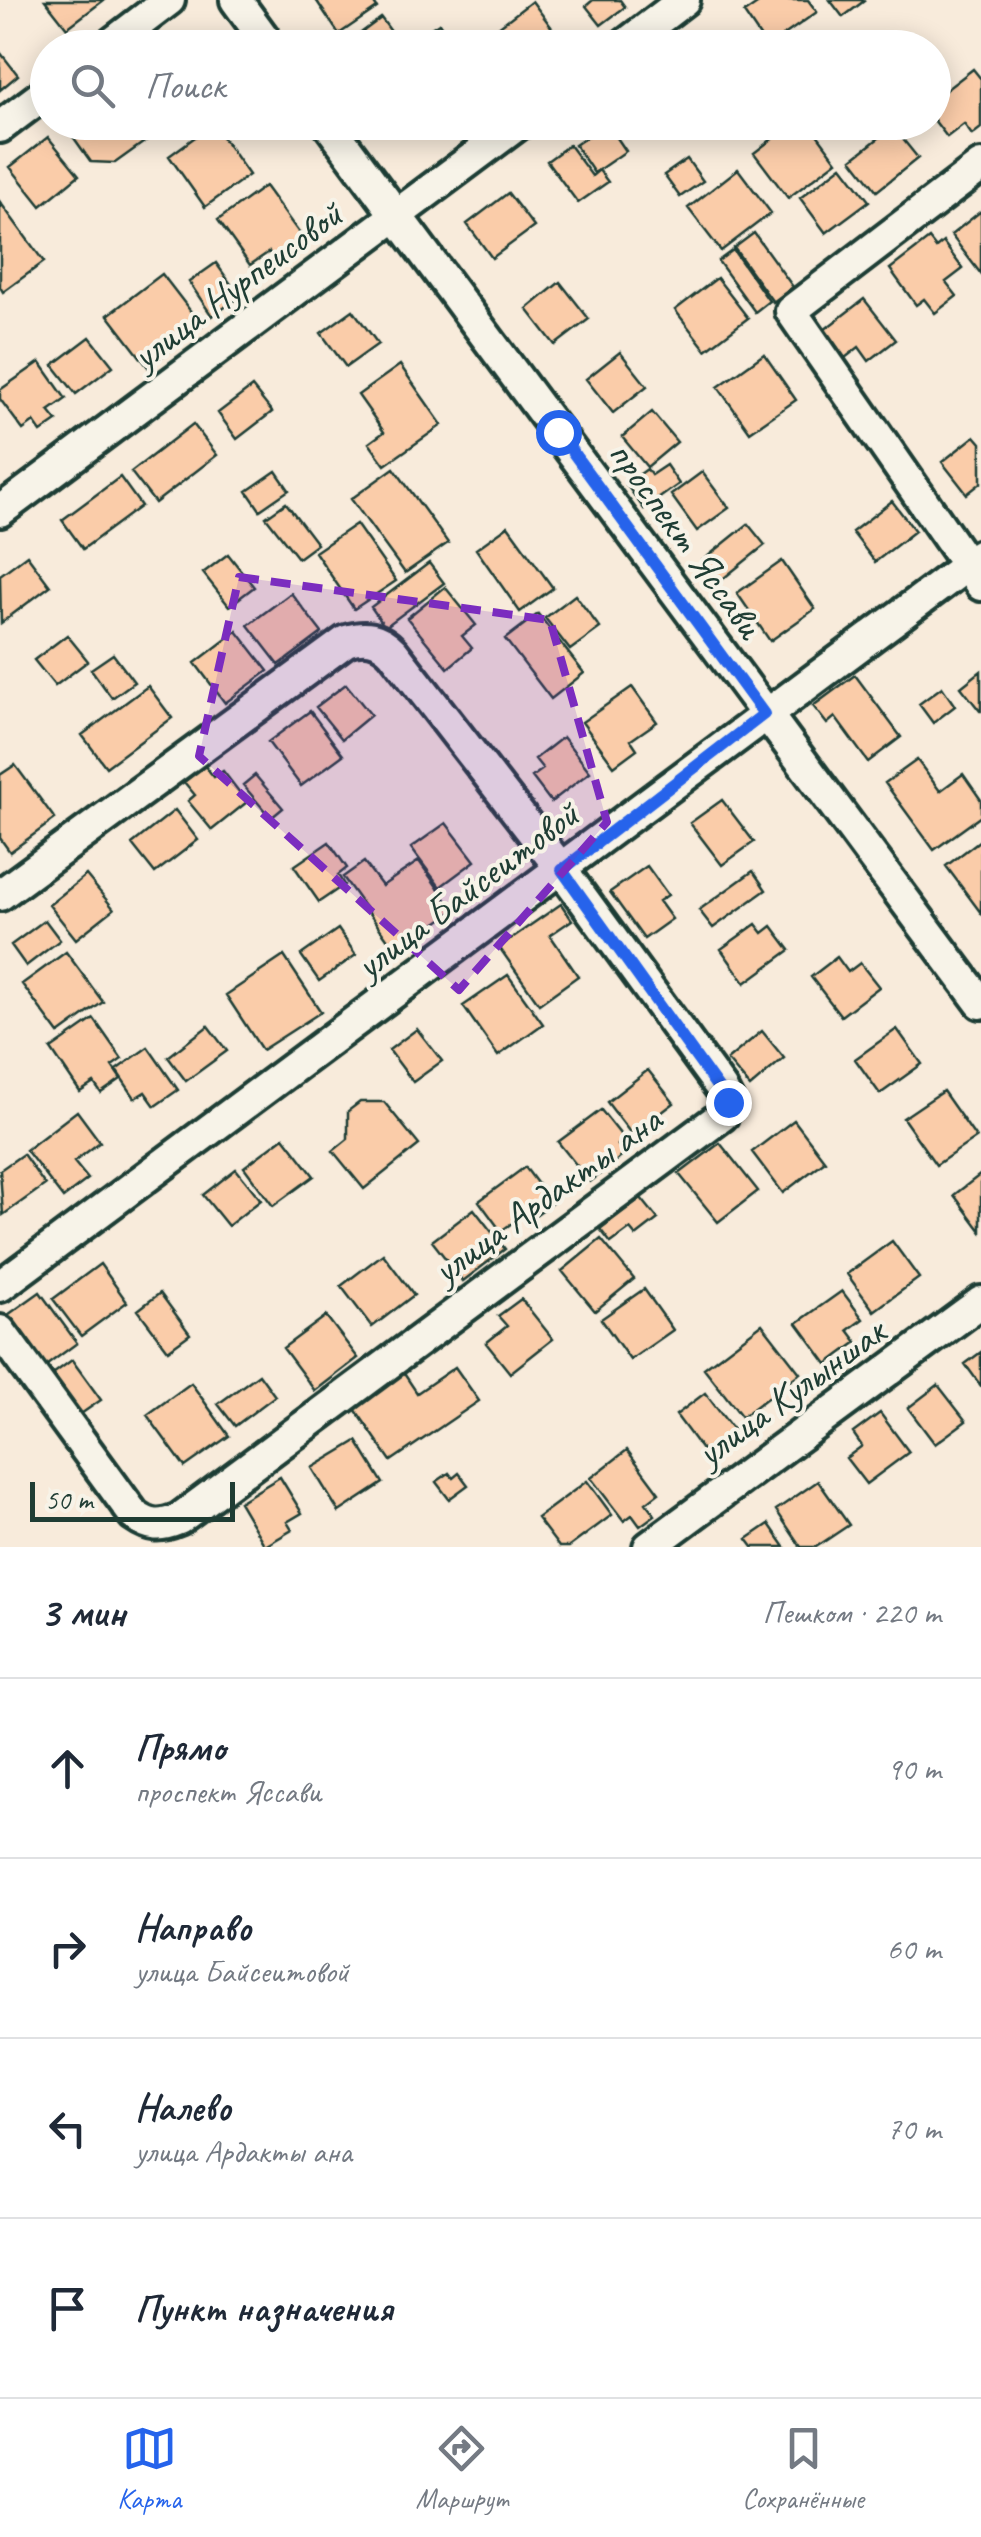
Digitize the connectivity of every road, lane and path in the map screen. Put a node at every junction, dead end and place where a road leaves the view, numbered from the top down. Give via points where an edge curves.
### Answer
1 (169, 0) edge
2 (236, 0) edge
3 (684, 0) edge
4 (130, 30) edge
5 (258, 30) edge
6 (645, 30) edge
7 (30, 104) edge
8 (0, 127) edge
9 (340, 140) edge
10 (497, 140) edge
11 (981, 166) edge
12 (396, 216) junction
13 (0, 510) edge
14 (977, 569) edge
15 (764, 714) junction
16 (562, 870) junction
17 (0, 895) edge
18 (981, 1003) edge
19 (0, 1286) edge
20 (981, 1302) edge
21 (0, 1331) edge
22 (649, 1547) edge

1 - 4 street
2 - 5 street
3 - 6 street
7 - 8 street
9 - 12 street, проспект Яссави
10 - 12 street, улица Нурпеисовой
11 - 14 street via 790,311
12 - 13 street, улица Нурпеисовой
12 - 15 street, проспект Яссави
14 - 15 street, улица Байсеитовой
15 - 16 street, улица Байсеитовой
15 - 18 street, проспект Яссави
16 - 17 street, улица Ардакты ана via 392,652 359,637
16 - 19 street, улица Байсеитовой
16 - 21 street, улица Ардакты ана via 721,1088 728,1102 722,1115 166,1525 134,1515
20 - 22 street, улица Кулыншак

